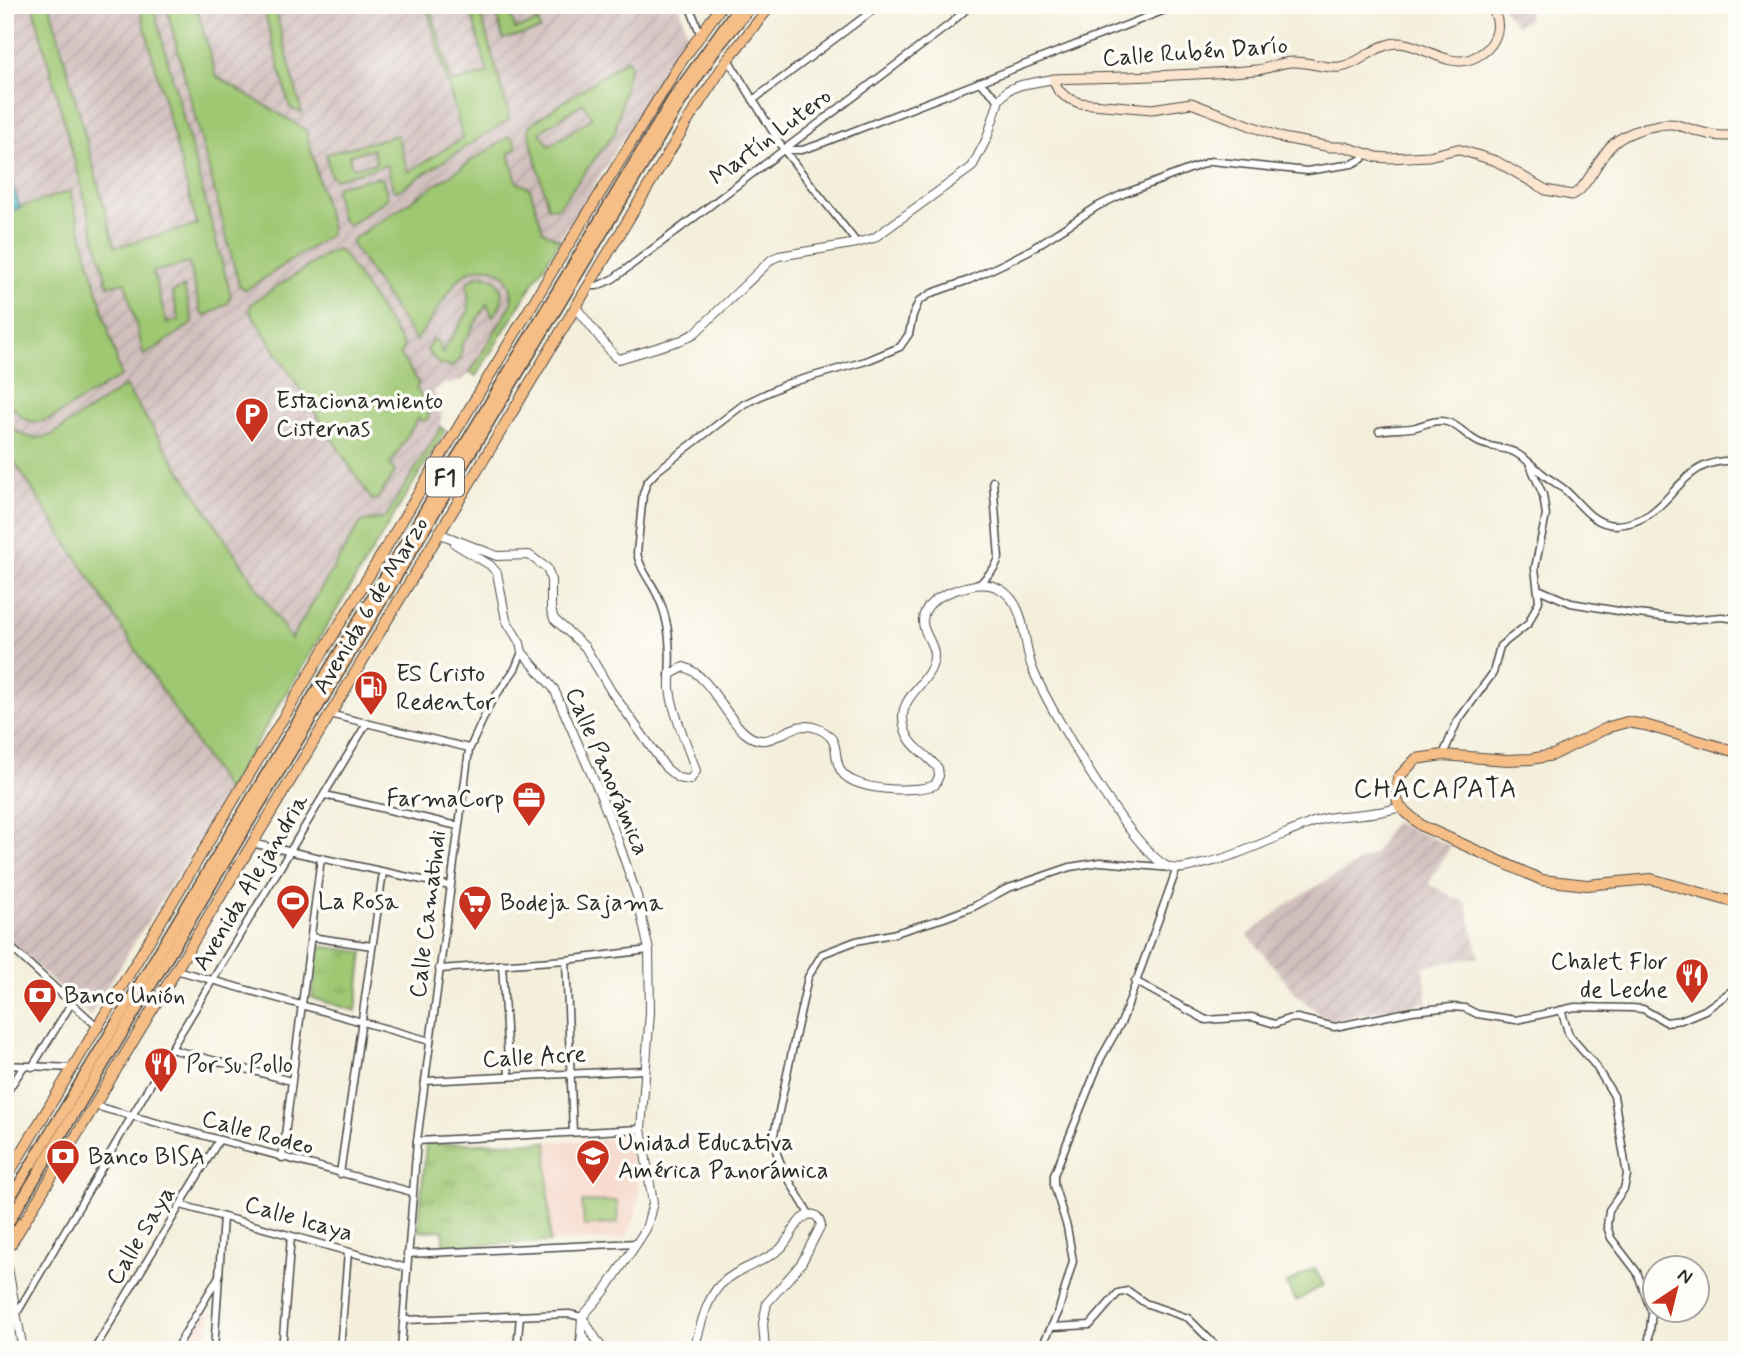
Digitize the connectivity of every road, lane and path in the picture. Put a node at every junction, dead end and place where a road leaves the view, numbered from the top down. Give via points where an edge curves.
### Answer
1 (689, 5) edge
2 (722, 5) edge
3 (740, 5) edge
4 (752, 5) edge
5 (771, 5) edge
6 (880, 5) edge
7 (971, 5) edge
8 (1178, 5) edge
9 (1489, 5) edge
10 (700, 33) junction
11 (728, 59) junction
12 (1054, 79) junction
13 (979, 82) junction
14 (752, 100) junction
15 (999, 100) junction
16 (1737, 135) edge
17 (784, 150) junction
18 (1366, 153) junction
19 (857, 243) junction
20 (588, 285) junction
21 (575, 306) junction
22 (1379, 431) dead end
23 (1527, 459) junction
24 (1737, 461) edge
25 (993, 481) dead end
26 (438, 533) junction
27 (980, 584) junction
28 (1538, 589) junction
29 (1737, 619) edge
30 (522, 652) junction
31 (669, 681) junction
32 (329, 714) junction
33 (367, 723) junction
34 (470, 748) junction
35 (1737, 752) edge
36 (1443, 755) junction
37 (324, 795) junction
38 (1400, 807) junction
39 (458, 826) junction
40 (251, 843) junction
41 (290, 852) junction
42 (321, 858) junction
43 (1174, 868) junction
44 (383, 872) junction
45 (450, 886) junction
46 (1737, 903) edge
47 (311, 937) junction
48 (5, 942) edge
49 (372, 946) junction
50 (649, 950) junction
51 (566, 960) junction
52 (502, 964) junction
53 (439, 969) junction
54 (176, 970) junction
55 (213, 981) junction
56 (1135, 981) junction
57 (1737, 987) edge
58 (71, 1004) junction
59 (303, 1006) junction
60 (1561, 1010) junction
61 (363, 1021) junction
62 (99, 1028) junction
63 (430, 1041) junction
64 (171, 1049) junction
65 (5, 1065) edge
66 (23, 1066) junction
67 (32, 1067) junction
68 (73, 1068) junction
69 (644, 1070) junction
70 (570, 1073) junction
71 (509, 1076) junction
72 (291, 1081) junction
73 (425, 1081) junction
74 (5, 1095) edge
75 (95, 1106) junction
76 (131, 1117) junction
77 (641, 1129) junction
78 (573, 1132) junction
79 (219, 1140) junction
80 (417, 1141) junction
81 (282, 1158) junction
82 (36, 1168) junction
83 (340, 1174) junction
84 (7, 1177) edge
85 (412, 1192) junction
86 (181, 1205) junction
87 (5, 1210) edge
88 (809, 1214) junction
89 (222, 1217) junction
90 (5, 1228) edge
91 (17, 1234) junction
92 (291, 1236) junction
93 (637, 1243) junction
94 (6, 1250) edge
95 (348, 1252) junction
96 (408, 1254) junction
97 (407, 1268) junction
98 (220, 1274) junction
99 (17, 1313) junction
100 (520, 1316) junction
101 (582, 1317) junction
102 (404, 1321) junction
103 (1052, 1327) junction
104 (581, 1332) junction
105 (23, 1350) edge
106 (94, 1350) edge
107 (175, 1350) edge
108 (214, 1350) edge
109 (282, 1350) edge
110 (341, 1350) edge
111 (401, 1350) edge
112 (517, 1350) edge
113 (579, 1350) edge
114 (590, 1350) edge
115 (603, 1350) edge
116 (694, 1350) edge
117 (765, 1350) edge
118 (1040, 1350) edge
119 (1220, 1350) edge
120 (1654, 1350) edge

1 - 10 street
2 - 10 main road, Avenida 6 de Marzo
3 - 82 highway, Avenida 6 de Marzo / F1 via 673,99
4 - 82 highway, Avenida 6 de Marzo / F1 via 680,103
5 - 11 main road, Avenida 6 de Marzo
6 - 14 street
7 - 17 street, Martín Lutero
8 - 13 street
9 - 12 main road, Calle Rubén Darío via 1497,17 1498,32 1490,47 1467,61 1399,43 1337,67 1292,61 1265,70
10 - 62 main road, Avenida 6 de Marzo via 555,265
11 - 14 street
11 - 20 main road, Avenida 6 de Marzo
12 - 15 street via 1021,85
12 - 18 main road via 1058,90 1079,103 1152,109 1191,103 1283,138
13 - 15 street
13 - 17 street via 820,144
14 - 17 street
15 - 19 street via 972,167 874,238
16 - 18 main road via 1707,134 1672,124 1628,133 1612,143 1586,184 1572,195 1546,190 1506,166 1457,149 1389,158
17 - 19 street
17 - 20 street, Martín Lutero via 613,279
18 - 31 street via 1352,163 1307,171 1211,162 1123,194 1030,250 919,301 900,347 778,387 744,404 712,428 651,476 643,494 638,562 665,615 671,653
19 - 21 street via 772,259 695,333 619,359
20 - 21 main road, Avenida 6 de Marzo
21 - 26 main road, Avenida 6 de Marzo
22 - 23 street via 1447,422 1478,443
23 - 24 street via 1595,519 1614,525 1648,516 1662,507 1687,475 1708,463
23 - 28 street via 1543,495 1546,515 1535,568
25 - 27 street via 999,558
26 - 30 street via 497,573 506,620
26 - 31 street via 497,556 529,555 547,568 554,620 585,647 666,768 678,779 690,780 696,771
26 - 32 main road, Avenida 6 de Marzo
27 - 31 street via 940,595 924,617 934,663 905,704 903,716 912,745 938,768 935,785 925,789 894,790 845,776 832,738 807,724 778,737 756,739 728,715 691,669 676,670
27 - 43 street via 998,587 1009,595 1021,617 1031,666 1042,692 1078,755 1147,850
28 - 29 street via 1571,603 1617,611 1686,620
28 - 36 street via 1535,613 1500,646 1493,673 1457,722
30 - 34 street, Calle Camatindi via 489,704
30 - 50 street, Calle Panorámica via 554,689 600,794 637,896
32 - 33 street
32 - 40 main road, Avenida 6 de Marzo
33 - 34 street
33 - 37 street, Avenida Alejandria
34 - 39 street, Calle Camatindi
35 - 36 main road via 1627,722 1553,755 1531,759
36 - 38 main road via 1416,759 1405,768 1398,778
37 - 39 street
37 - 41 street, Avenida Alejandria
38 - 43 street via 1327,818 1219,861
38 - 46 main road via 1422,826 1542,880 1587,885 1651,879
39 - 45 street, Calle Camatindi
40 - 41 street
40 - 54 main road, Avenida 6 de Marzo
41 - 42 street
41 - 55 street, Avenida Alejandria
42 - 44 street
42 - 47 street
43 - 56 street
43 - 88 street via 1101,862 1070,867 1006,889 944,918 822,954 808,977 773,1139 786,1177
44 - 45 street
44 - 49 street
45 - 53 street, Calle Camatindi
47 - 49 street
47 - 59 street
48 - 58 street
49 - 61 street
50 - 51 street
50 - 69 street, Calle Panorámica via 650,1012
51 - 52 street
51 - 70 street
52 - 53 street
52 - 71 street
53 - 63 street, Calle Camatindi
54 - 55 street
54 - 75 main road, Avenida 6 de Marzo
55 - 59 street
55 - 64 street, Avenida Alejandria
56 - 60 street via 1206,1020 1252,1017 1275,1024 1297,1018 1335,1027 1441,1007 1516,1020
56 - 103 street via 1054,1175 1073,1261
57 - 60 street via 1705,1010 1666,1022 1643,1009
58 - 62 street
58 - 67 street
59 - 61 street
59 - 72 street
60 - 120 street via 1569,1035 1614,1096 1627,1175 1624,1189 1609,1210 1607,1226 1637,1272 1651,1312 1649,1339
61 - 63 street
61 - 83 street
62 - 68 main road, Avenida 6 de Marzo
63 - 73 street, Calle Camatindi
64 - 72 street
64 - 76 street, Avenida Alejandria
65 - 66 street
66 - 67 street
66 - 74 street
67 - 68 street
68 - 84 main road, Avenida 6 de Marzo
69 - 70 street, Calle Acre
69 - 77 street, Calle Panorámica
70 - 71 street, Calle Acre
70 - 78 street
71 - 73 street, Calle Acre
72 - 81 street
73 - 80 street, Calle Camatindi
75 - 76 street, Calle Rodeo
75 - 91 main road, Avenida 6 de Marzo
76 - 79 street, Calle Rodeo
76 - 99 street, Avenida Alejandria
77 - 78 street
77 - 93 street, Calle Panorámica via 653,1203
78 - 80 street
79 - 81 street, Calle Rodeo
79 - 86 street, Calle Saya
80 - 85 street, Calle Camatindi
81 - 83 street, Calle Rodeo
82 - 87 highway, Avenida 6 de Marzo / F1
82 - 90 highway, Avenida 6 de Marzo / F1, bridge
83 - 85 street, Calle Rodeo
85 - 96 street, Calle Camatindi
86 - 89 street, Calle Icaya
86 - 106 street, Calle Saya
87 - 91 main road via 15,1219
88 - 116 street via 782,1248 720,1285
88 - 117 street via 819,1218 821,1225 801,1264 766,1303
89 - 92 street, Calle Icaya
89 - 98 street
91 - 94 main road, Avenida 6 de Marzo
92 - 95 street, Calle Icaya
92 - 109 street
93 - 96 street
93 - 101 street, Calle Panorámica
94 - 99 street
95 - 97 street, Calle Icaya
95 - 110 street
96 - 97 street, Calle Camatindi
97 - 102 street, Calle Camatindi
98 - 107 street
98 - 108 street
99 - 105 street
100 - 101 street
100 - 102 street
100 - 112 street
101 - 104 street
101 - 115 street
102 - 111 street, Calle Camatindi
103 - 118 street
103 - 119 street via 1088,1326 1118,1293 1128,1291 1145,1303 1188,1318
104 - 113 street
104 - 114 street

